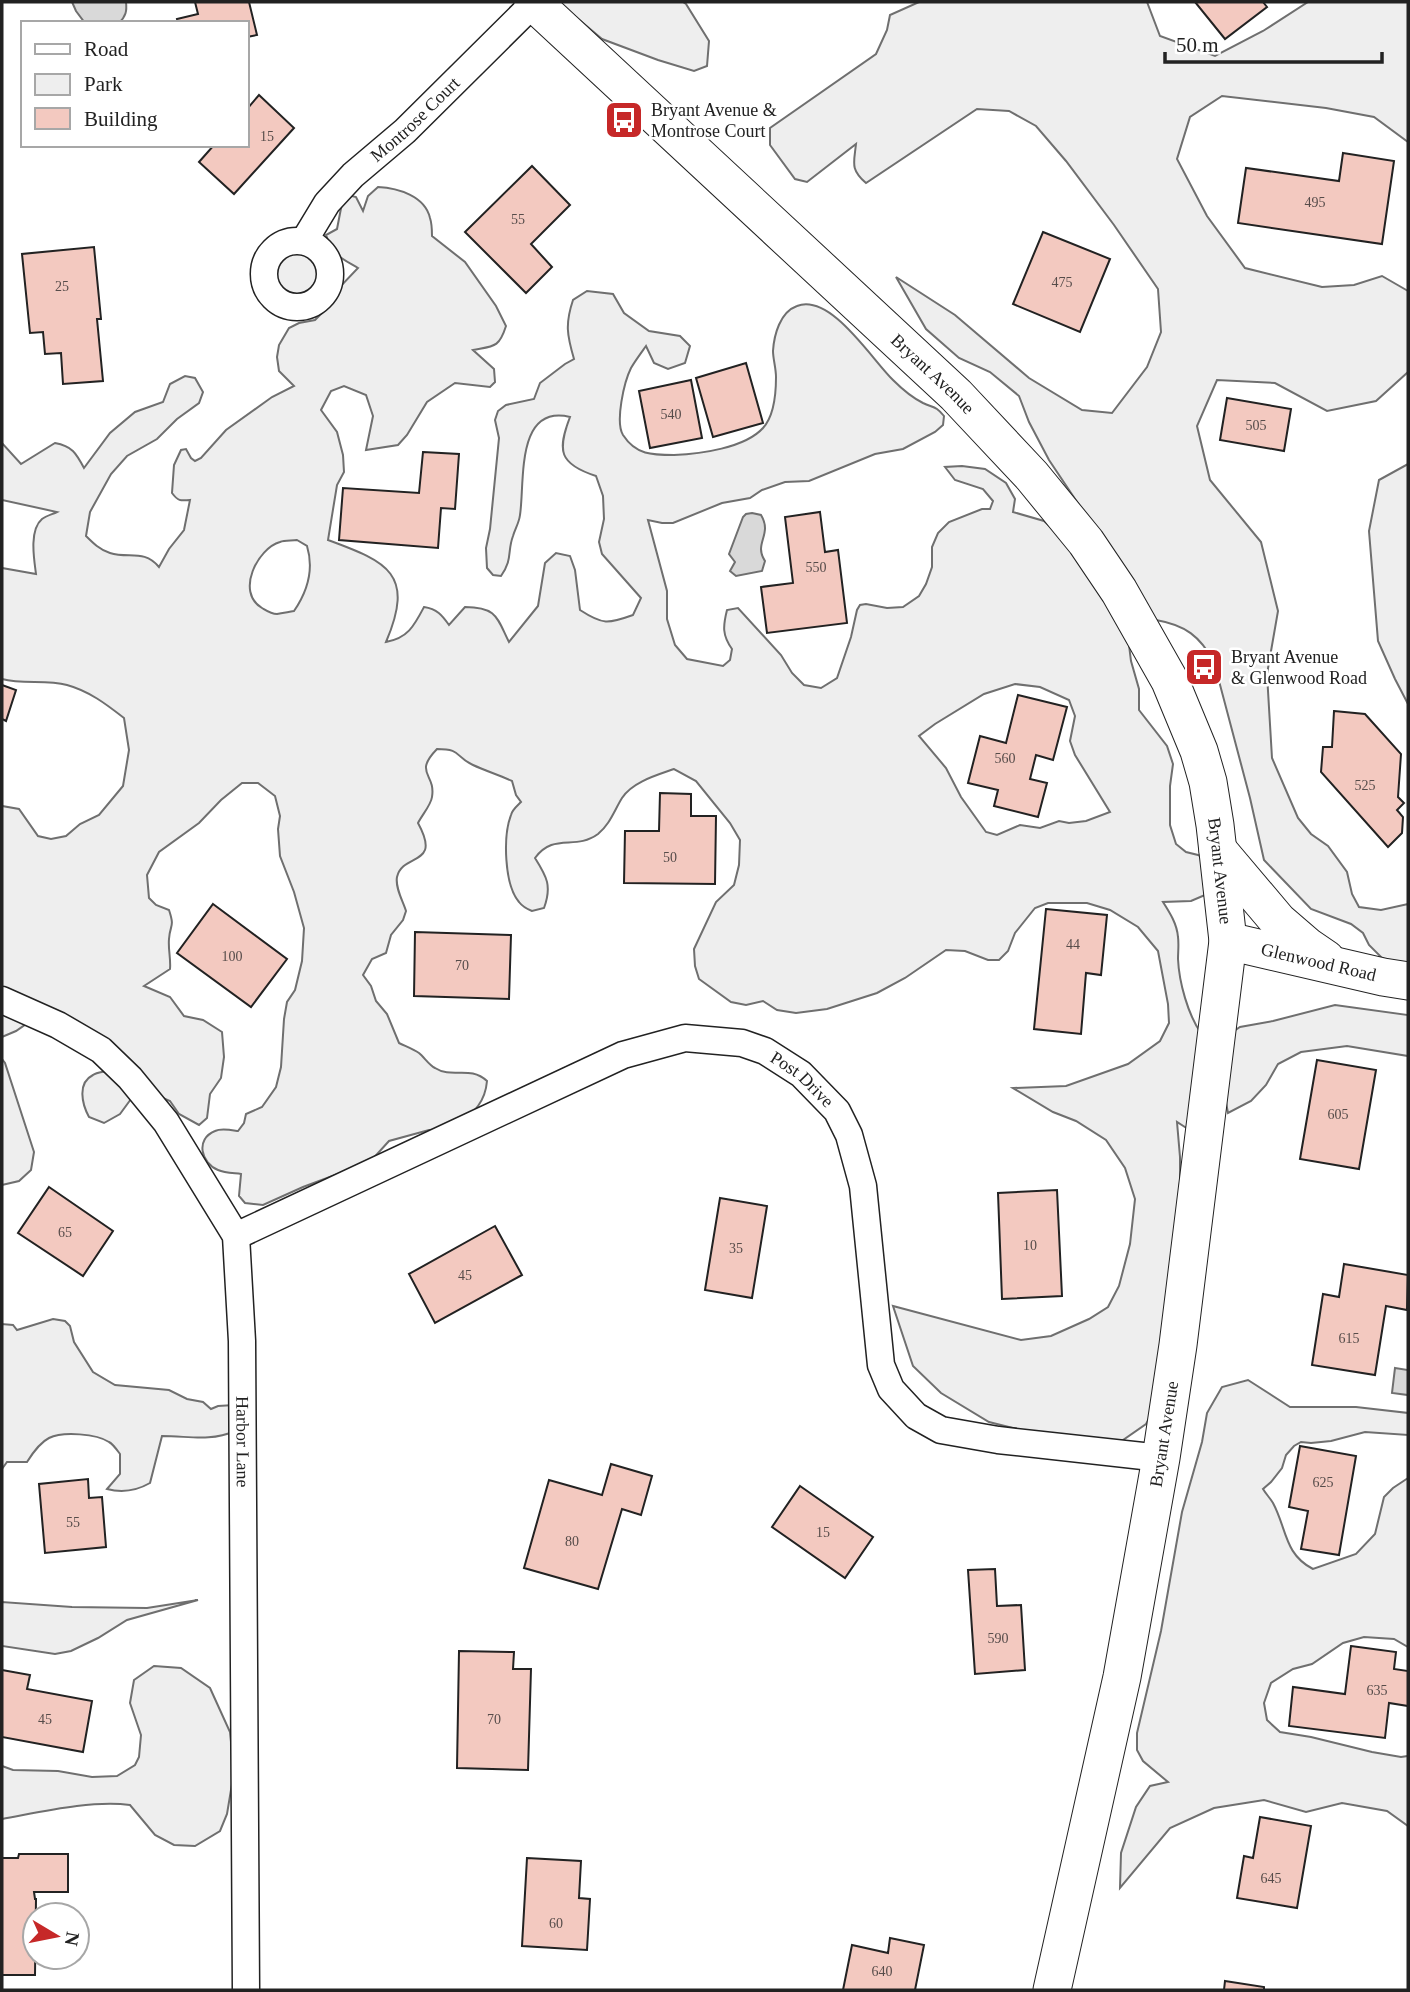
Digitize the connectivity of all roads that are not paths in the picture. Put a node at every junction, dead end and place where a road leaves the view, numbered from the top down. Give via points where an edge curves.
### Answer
1 (534, 2) edge
2 (304, 241) dead end
3 (1218, 850) junction
4 (1228, 941) junction
5 (1339, 967) junction
6 (1408, 981) edge
7 (2, 1000) edge
8 (236, 1236) junction
9 (1161, 1458) junction
10 (246, 1990) edge
11 (1052, 1990) edge

1 - 2 street, Montrose Court via 405,131 353,175 327,203
1 - 3 main road, Bryant Avenue via 956,395 1032,475 1119,591 1170,681 1208,782
3 - 4 main road, Bryant Avenue
3 - 5 main road via 1278,921
4 - 5 main road, Glenwood Road
4 - 9 main road, Bryant Avenue
5 - 6 main road, Glenwood Road
7 - 8 street, Harbor Lane via 83,1038 116,1064 166,1122
8 - 9 street, Post Drive via 623,1055 685,1038 742,1043 765,1051 801,1074 836,1111 849,1135 863,1186 881,1365 891,1389 916,1416 940,1430 986,1438
8 - 10 street, Harbor Lane via 243,1353
9 - 11 main road, Bryant Avenue via 1122,1677

